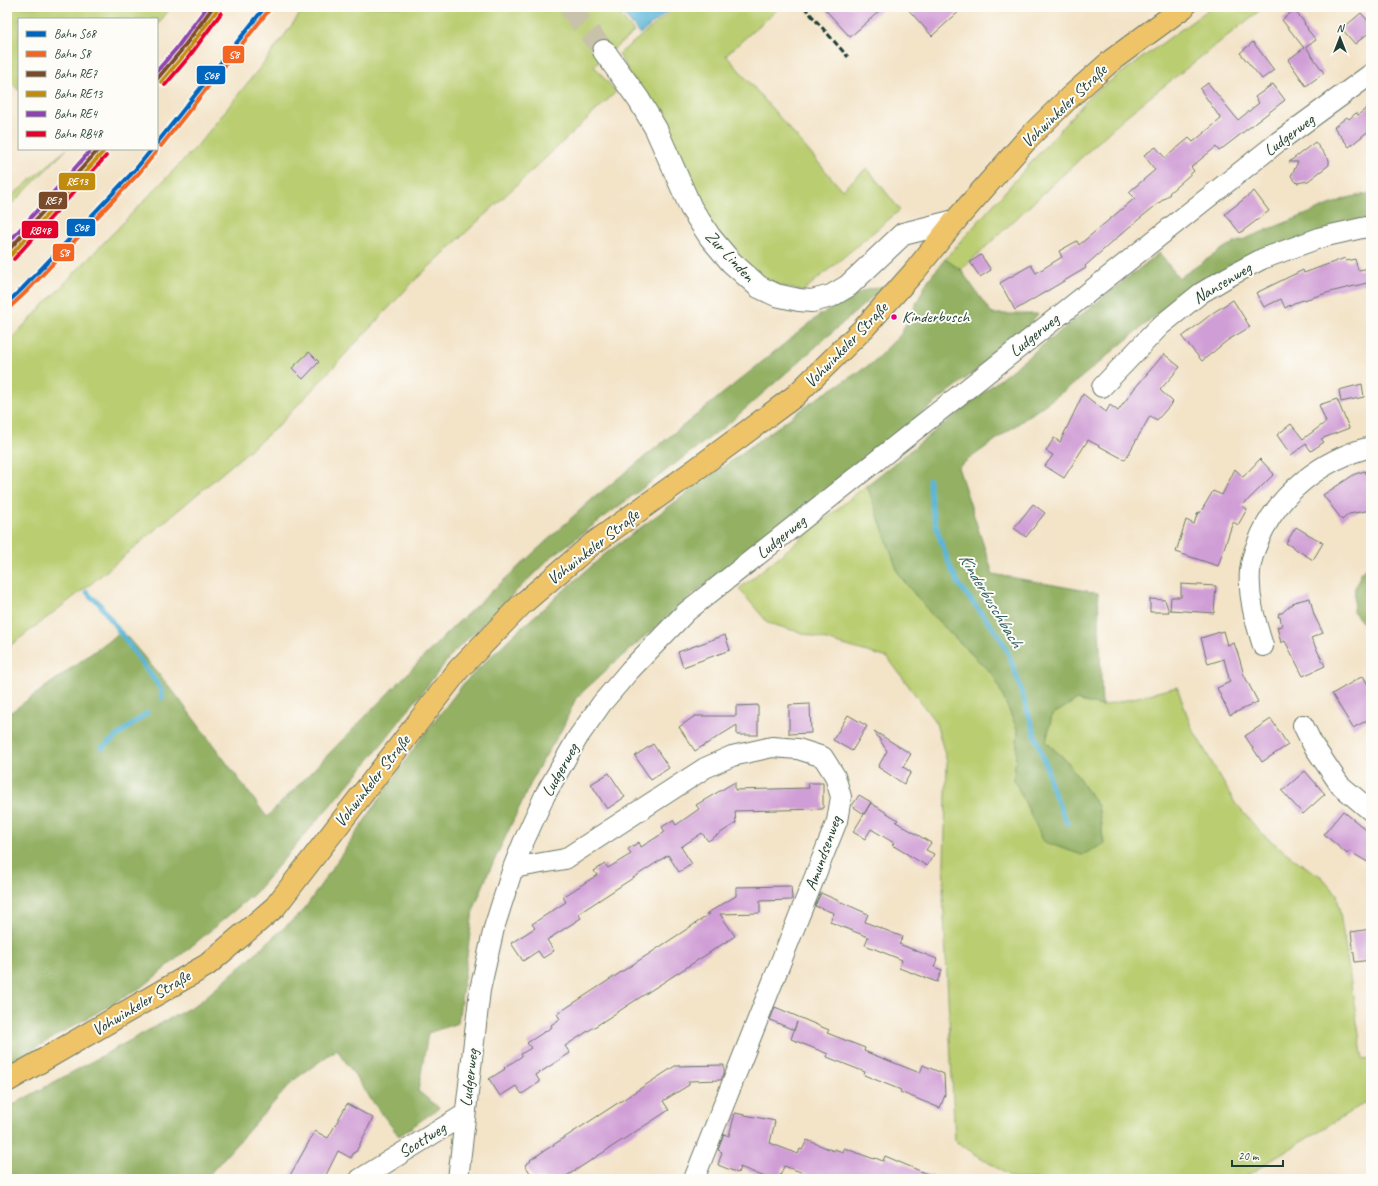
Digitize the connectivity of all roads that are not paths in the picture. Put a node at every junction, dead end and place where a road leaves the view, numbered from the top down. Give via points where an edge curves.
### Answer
1 (1184, 7) edge
2 (604, 51) tunnel mouth
3 (1371, 74) edge
4 (955, 221) junction
5 (1371, 226) edge
6 (1102, 387) dead end
7 (1371, 447) edge
8 (1262, 646) dead end
9 (1303, 725) dead end
10 (1371, 811) edge
11 (513, 868) junction
12 (7, 1081) edge
13 (465, 1114) junction
14 (360, 1179) edge
15 (458, 1179) edge
16 (694, 1179) edge

1 - 4 main road, Vohwinkeler Straße via 1112,60 1070,96 1030,136
2 - 4 street, Zur Linden via 656,129 691,208 710,237 759,287 776,295 799,300 812,301 831,296 848,286 903,234
3 - 11 street, Ludgerweg via 1278,142 686,612 630,670 578,737 545,795
4 - 12 main road, Vohwinkeler Straße via 864,328 795,396 591,544 521,605 459,669 275,907 207,965
5 - 6 street, Nansenweg via 1322,237 1270,256 1217,283 1160,326
7 - 8 street via 1341,456 1297,486 1280,503 1263,530 1252,556 1250,571 1250,600
9 - 10 street via 1340,785
11 - 13 street, Ludgerweg via 494,928 480,990
11 - 16 street, Amundsenweg via 565,859 705,768 732,756 772,747 798,749 823,757 836,776 841,797 837,821
13 - 14 street, Scottweg
13 - 15 street, Ludgerweg

